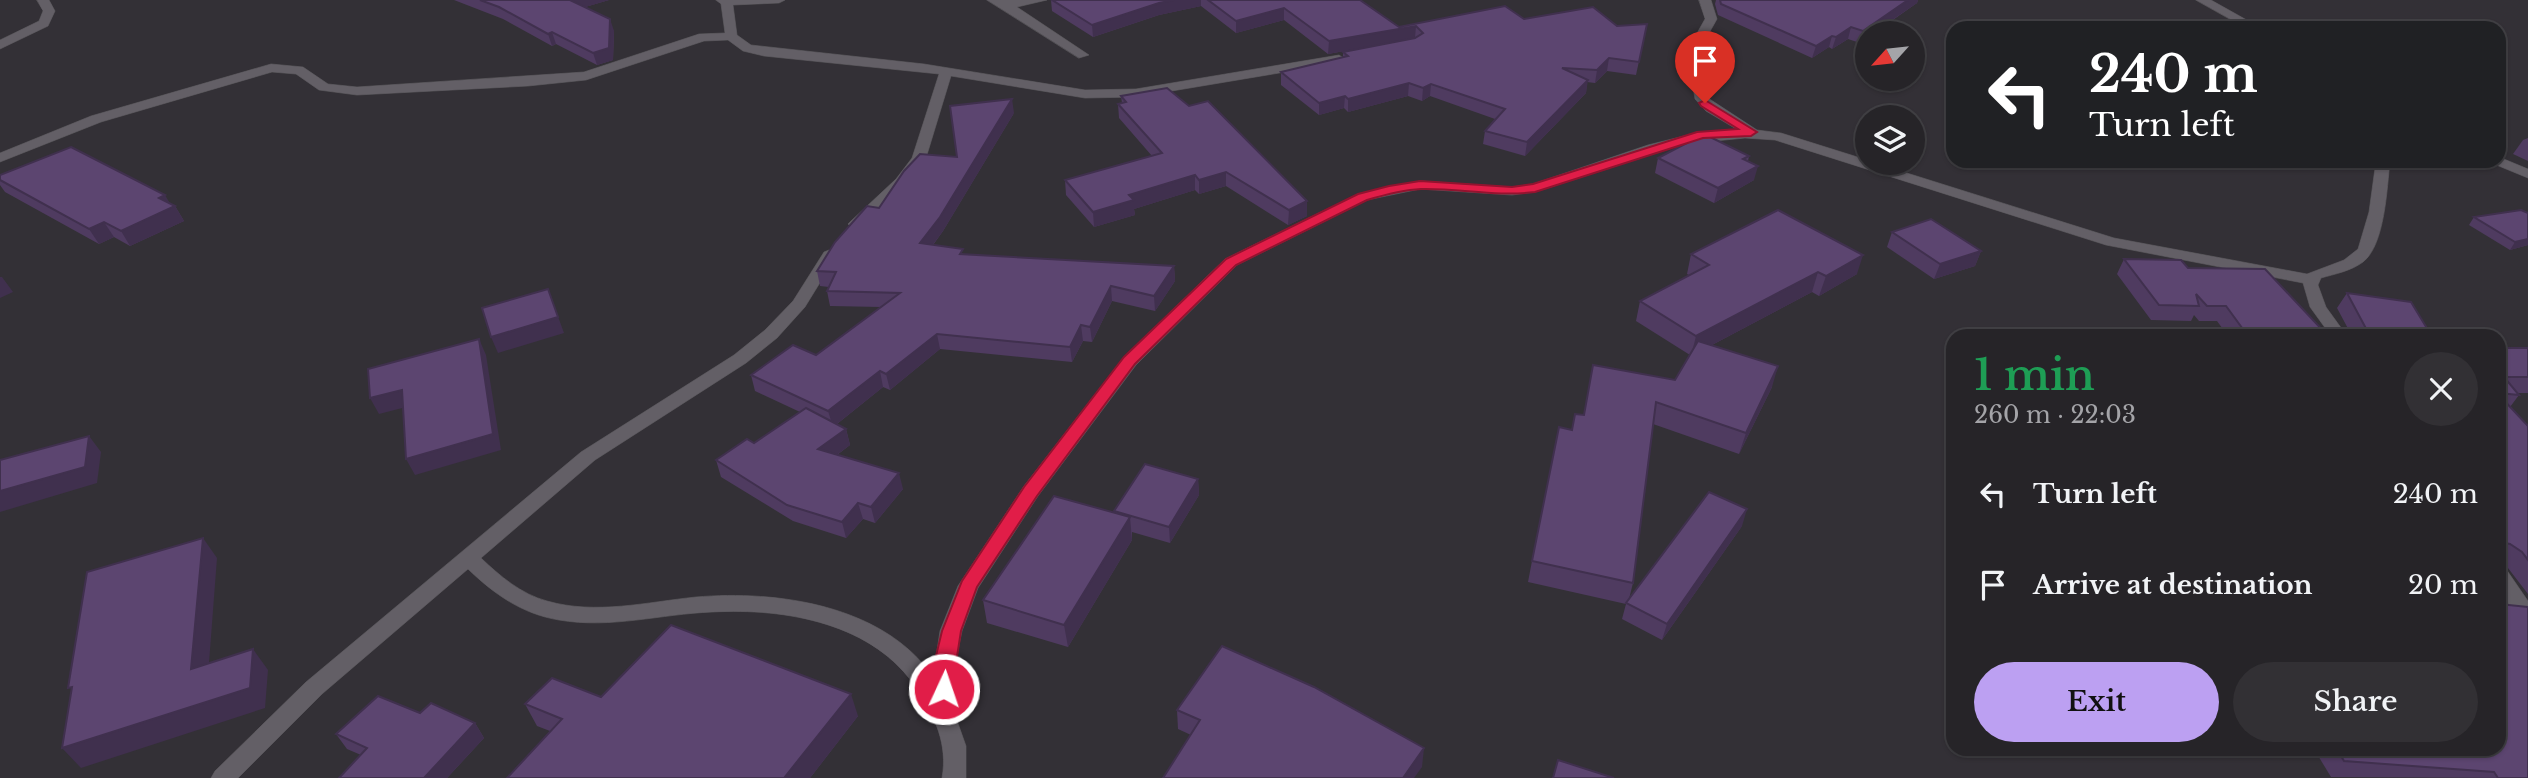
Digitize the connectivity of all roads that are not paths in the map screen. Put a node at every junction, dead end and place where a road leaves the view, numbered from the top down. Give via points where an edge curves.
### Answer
1 (43, 0) edge
2 (779, 0) edge
3 (1041, 0) edge
4 (1705, 0) edge
5 (2202, 0) edge
6 (724, 1) edge
7 (999, 3) edge
8 (2242, 21) edge
9 (731, 36) junction
10 (0, 45) edge
11 (1083, 55) dead end
12 (1348, 57) edge
13 (946, 72) junction
14 (1751, 132) junction
15 (0, 158) edge
16 (2506, 164) edge
17 (2382, 168) edge
18 (2528, 174) edge
19 (2311, 280) junction
20 (2334, 329) edge
21 (468, 558) junction
22 (2506, 584) edge
23 (2528, 617) edge
24 (944, 715) junction
25 (223, 778) edge
26 (954, 778) edge

1 - 10 street via 49,11 44,23
2 - 6 street
3 - 7 street
4 - 14 street via 1711,19 1693,51 1703,99
5 - 8 street
6 - 9 street
7 - 11 street
9 - 13 street via 747,48 764,52
9 - 15 street via 703,37 586,76 527,82 357,91 324,87 299,70 271,68 96,119
12 - 13 street via 1118,94 1085,94
13 - 21 street via 919,158 910,172 842,239 799,304 771,334 740,359 588,456
14 - 19 street via 2111,242
14 - 24 street via 1702,134 1535,188 1512,191 1420,185 1389,190 1363,197 1231,262 1130,361 1031,491 968,586 944,664
16 - 18 street
17 - 19 street via 2376,214 2364,254
19 - 20 street via 2318,307
21 - 24 street via 510,596 573,614 759,604 804,610 845,623 881,639 910,662 928,683
21 - 25 street via 314,688
22 - 23 street
24 - 26 street via 958,758

